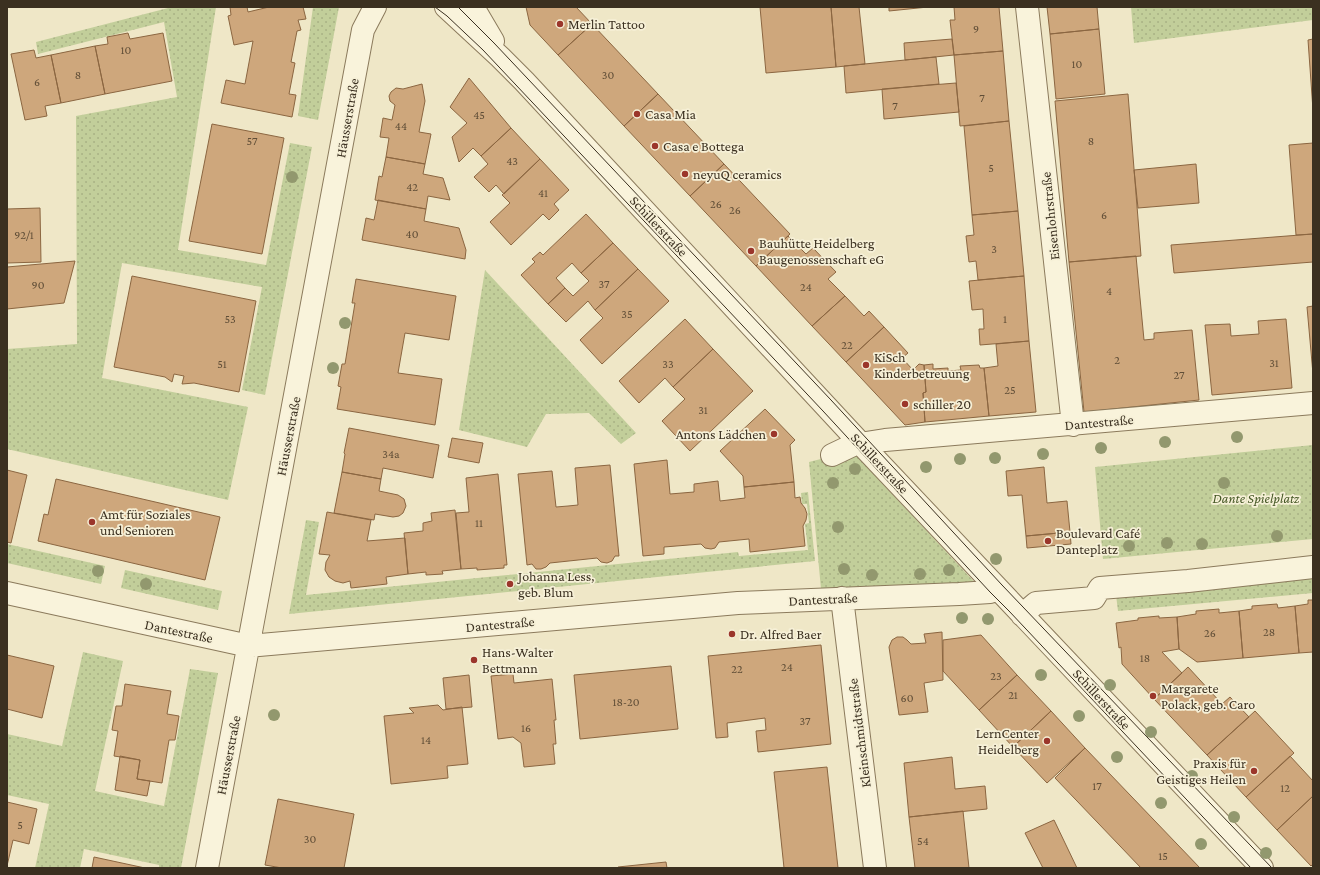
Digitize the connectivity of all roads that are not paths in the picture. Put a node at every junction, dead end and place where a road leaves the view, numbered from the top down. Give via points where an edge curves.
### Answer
1 (375, 7) edge
2 (446, 7) edge
3 (473, 7) edge
4 (1027, 7) edge
5 (500, 57) junction
6 (1313, 403) edge
7 (1073, 425) junction
8 (861, 444) junction
9 (832, 455) dead end
10 (1313, 567) edge
11 (998, 589) junction
12 (7, 593) edge
13 (842, 598) junction
14 (1022, 615) junction
15 (249, 646) junction
16 (207, 868) edge
17 (875, 868) edge
18 (1262, 868) edge

1 - 15 street, Häusserstraße via 363,30
2 - 5 street, Schillerstraße
3 - 5 street, Schillerstraße
4 - 7 street, Eisenlohrstraße
5 - 8 street, Schillerstraße
6 - 7 street, Dantestraße
7 - 8 street, Dantestraße
8 - 9 street
8 - 11 street, Schillerstraße
10 - 14 street via 1100,588 1094,598 1036,604
11 - 13 street, Dantestraße via 966,594
11 - 14 street, Schillerstraße
12 - 15 street, Dantestraße
13 - 15 street, Dantestraße via 738,603
13 - 17 street, Kleinschmidtstraße
14 - 18 street, Schillerstraße
15 - 16 street, Häusserstraße

